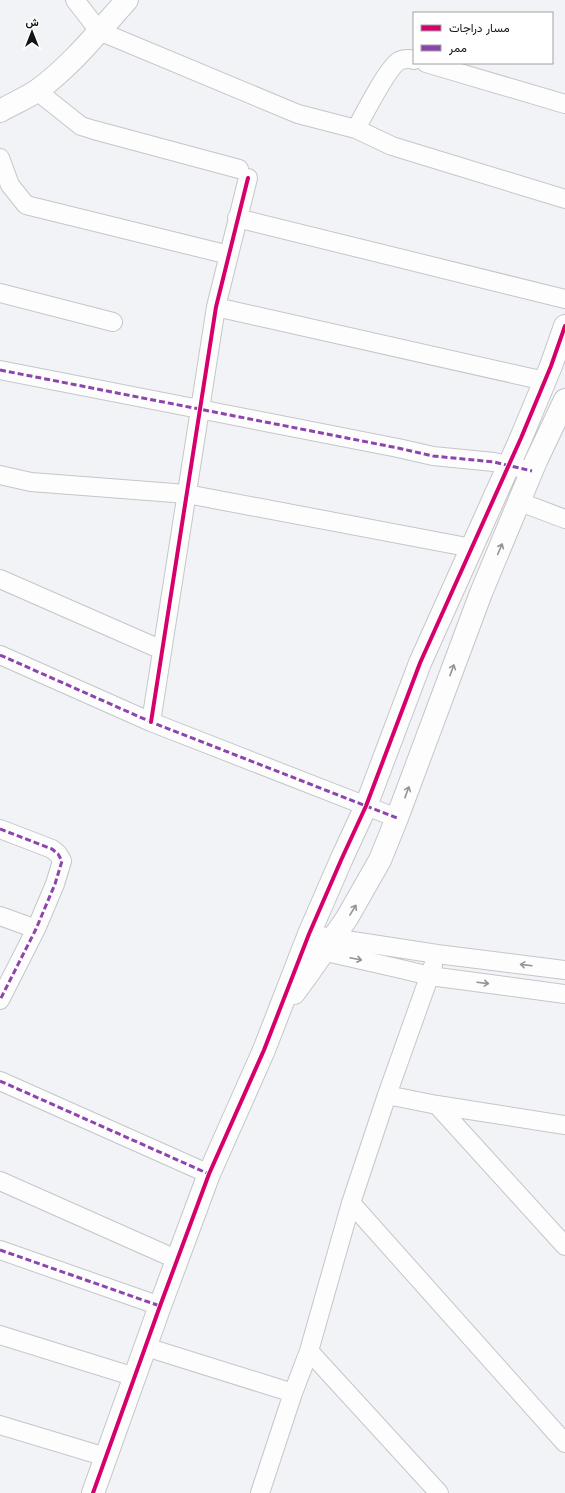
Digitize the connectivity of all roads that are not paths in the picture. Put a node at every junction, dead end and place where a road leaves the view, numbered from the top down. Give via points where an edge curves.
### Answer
1 (75, 0) edge
2 (127, 0) edge
3 (100, 31) junction
4 (413, 60) edge
5 (429, 64) edge
6 (37, 91) junction
7 (565, 104) edge
8 (0, 110) edge
9 (356, 129) junction
10 (0, 158) edge
11 (565, 199) edge
12 (237, 218) junction
13 (229, 255) junction
14 (0, 293) edge
15 (565, 299) edge
16 (216, 306) junction
17 (113, 322) dead end
18 (565, 326) edge
19 (0, 370) edge
20 (545, 381) junction
21 (200, 409) junction
22 (562, 412) edge
23 (531, 413) junction
24 (508, 464) junction
25 (532, 471) junction
26 (0, 475) edge
27 (187, 494) junction
28 (520, 502) junction
29 (565, 519) edge
30 (472, 548) junction
31 (0, 579) edge
32 (162, 650) junction
33 (0, 654) edge
34 (150, 722) junction
35 (366, 806) junction
36 (397, 818) junction
37 (0, 829) edge
38 (0, 916) edge
39 (36, 929) junction
40 (318, 943) junction
41 (437, 954) junction
42 (565, 970) edge
43 (430, 976) junction
44 (565, 994) edge
45 (0, 1000) edge
46 (0, 1081) edge
47 (387, 1095) junction
48 (437, 1104) junction
49 (565, 1125) edge
50 (209, 1174) junction
51 (0, 1181) edge
52 (350, 1202) junction
53 (565, 1246) edge
54 (0, 1250) edge
55 (178, 1260) junction
56 (160, 1306) junction
57 (0, 1335) edge
58 (146, 1347) junction
59 (309, 1351) junction
60 (135, 1377) junction
61 (293, 1393) junction
62 (0, 1424) edge
63 (565, 1443) edge
64 (106, 1457) junction
65 (94, 1493) edge
66 (260, 1493) edge
67 (439, 1493) edge

1 - 3 street
2 - 3 street
3 - 6 street
3 - 9 street via 298,114
4 - 9 street via 398,61 390,70
5 - 7 street
6 - 8 street
6 - 12 street via 81,126 243,174
9 - 11 street via 392,146
10 - 13 street via 10,185 26,205
12 - 13 street
12 - 15 street
13 - 16 street
14 - 17 street
16 - 20 street
16 - 21 street
18 - 20 street
19 - 21 street
20 - 23 street
21 - 24 street via 433,456
21 - 27 street
22 - 23 street
22 - 25 street
23 - 24 street
24 - 25 street
24 - 30 street
25 - 28 street
26 - 27 street via 31,482
27 - 30 street
27 - 32 street
28 - 29 street
36 -> 28 street via 481,593
30 - 35 street via 420,663
31 - 32 street
32 - 34 street
33 - 34 street
34 - 35 street
35 - 36 street
35 - 40 street via 342,858
40 -> 36 street via 365,889
37 - 39 street via 52,849 61,858 60,868
38 - 39 street
39 - 45 street
40 - 41 street
40 -> 43 street
40 - 50 street via 281,1009
42 -> 41 street
41 - 43 street
43 -> 44 street
43 - 47 street
46 - 50 street
47 - 48 street
47 - 52 street
48 - 49 street
48 - 53 street
50 - 55 street
51 - 55 street
52 - 59 street
52 - 63 street
54 - 56 street
55 - 56 street
56 - 58 street
57 - 60 street
58 - 60 street
58 - 61 street
59 - 61 street
59 - 67 street
60 - 64 street
61 - 66 street
62 - 64 street
64 - 65 street

